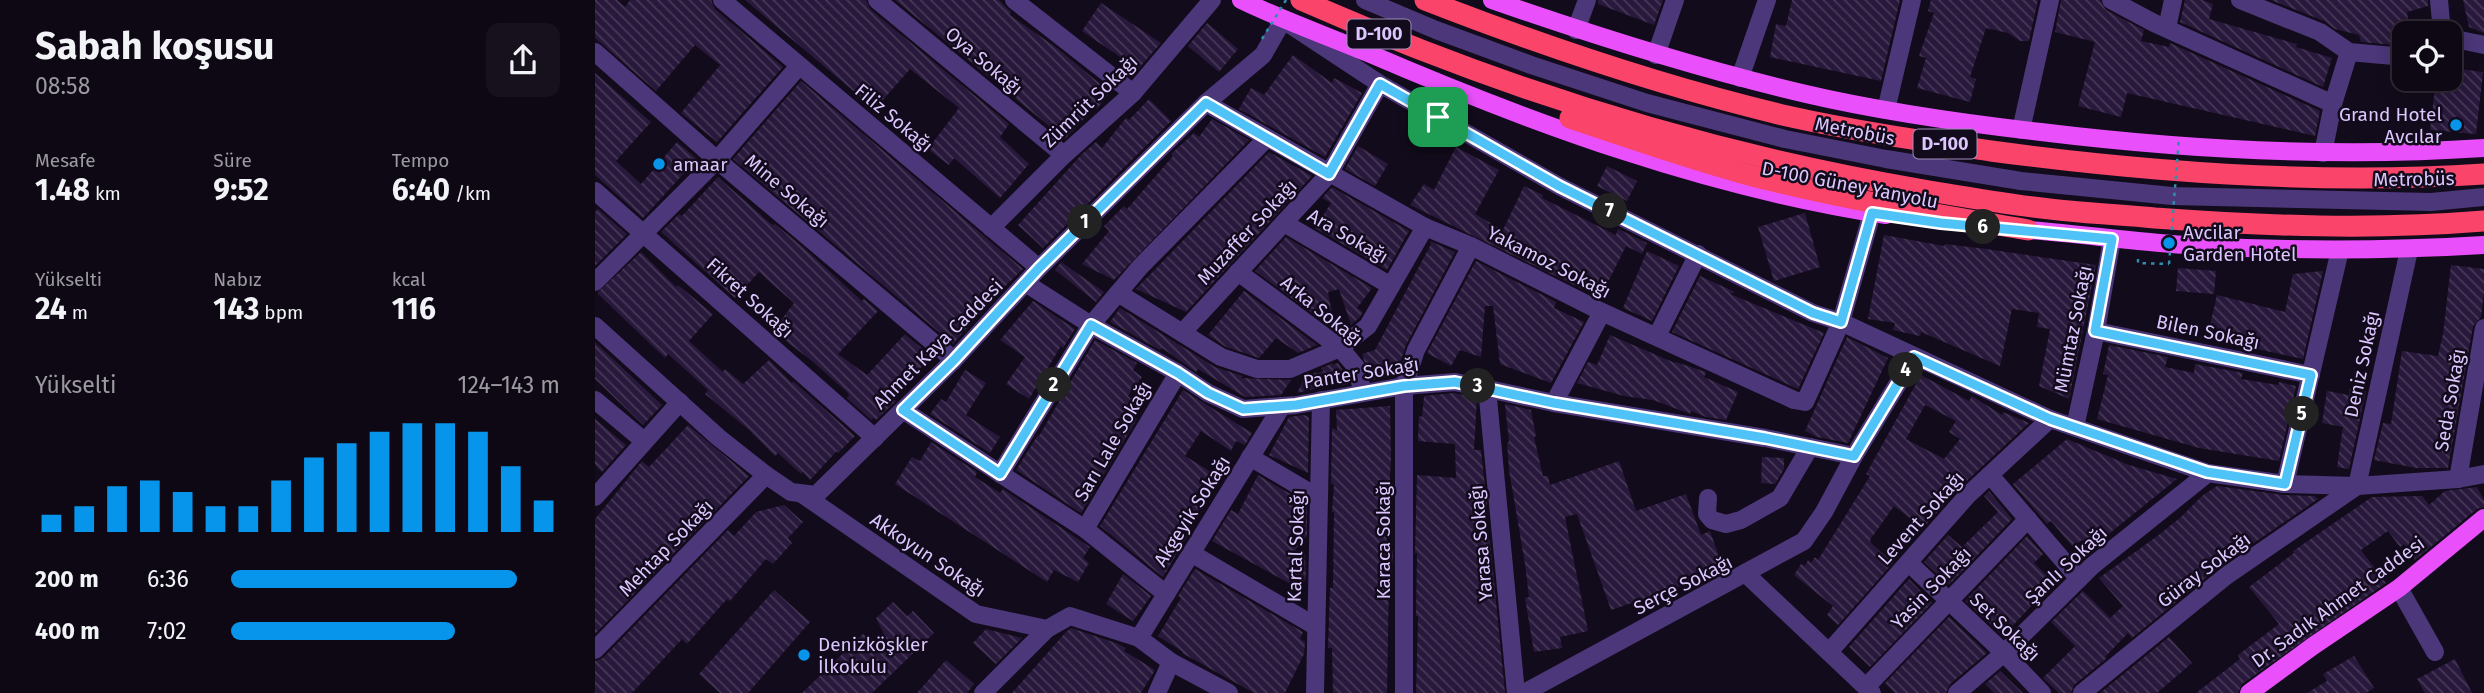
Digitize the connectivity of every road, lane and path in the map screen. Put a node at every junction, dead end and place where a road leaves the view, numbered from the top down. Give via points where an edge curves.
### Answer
1 (722, 0) edge
2 (877, 0) edge
3 (1014, 0) edge
4 (1212, 0) edge
5 (1241, 0) edge
6 (1286, 0) edge
7 (1301, 0) edge
8 (1365, 0) edge
9 (1425, 0) edge
10 (1492, 0) edge
11 (1587, 0) edge
12 (1675, 0) edge
13 (1767, 0) edge
14 (1912, 0) edge
15 (2050, 0) edge
16 (2112, 0) edge
17 (2173, 0) edge
18 (2240, 0) edge
19 (2439, 0) edge
20 (1283, 20) junction
21 (2441, 21) edge
22 (2167, 28) junction
23 (1576, 30) junction
24 (1262, 39) dead end
25 (2462, 40) edge
26 (2484, 45) edge
27 (595, 52) edge
28 (2349, 52) junction
29 (1656, 55) junction
30 (2392, 56) edge
31 (1458, 65) junction
32 (799, 66) junction
33 (1740, 78) junction
34 (1380, 84) junction
35 (1133, 93) junction
36 (1206, 103) junction
37 (2333, 104) junction
38 (1886, 110) junction
39 (2021, 130) junction
40 (2179, 137) dead end
41 (1267, 138) junction
42 (2484, 148) edge
43 (2323, 153) junction
44 (1064, 155) junction
45 (717, 160) junction
46 (1329, 174) junction
47 (2484, 174) edge
48 (595, 191) edge
49 (2484, 197) edge
50 (1872, 213) junction
51 (2484, 221) edge
52 (1283, 223) junction
53 (1425, 227) junction
54 (991, 228) junction
55 (2028, 230) junction
56 (645, 233) junction
57 (2112, 239) junction
58 (2484, 245) edge
59 (1471, 246) junction
60 (2340, 250) junction
61 (2409, 250) junction
62 (1697, 254) junction
63 (2138, 263) dead end
64 (1039, 268) junction
65 (1238, 272) junction
66 (595, 282) edge
67 (1027, 284) junction
68 (1391, 286) junction
69 (1118, 293) junction
70 (1602, 312) junction
71 (1841, 322) junction
72 (1091, 325) junction
73 (595, 326) edge
74 (2484, 328) edge
75 (2095, 331) junction
76 (1182, 333) junction
77 (1657, 336) junction
78 (1340, 348) junction
79 (1914, 357) junction
80 (954, 360) junction
81 (1178, 373) junction
82 (2311, 375) junction
83 (1404, 386) junction
84 (1487, 388) junction
85 (1363, 393) junction
86 (595, 400) edge
87 (1321, 400) junction
88 (680, 402) junction
89 (1554, 403) junction
90 (1282, 406) junction
91 (903, 410) junction
92 (2050, 419) junction
93 (2075, 426) junction
94 (875, 438) junction
95 (644, 441) junction
96 (1810, 447) junction
97 (1854, 456) junction
98 (1250, 457) junction
99 (2207, 472) junction
100 (1000, 474) junction
101 (2484, 474) edge
102 (766, 475) junction
103 (1990, 475) junction
104 (2458, 479) junction
105 (2285, 484) junction
106 (2357, 486) junction
107 (598, 488) edge
108 (802, 494) junction
109 (1319, 498) junction
110 (1708, 498) dead end
111 (2484, 517) edge
112 (2028, 519) junction
113 (1086, 529) junction
114 (1191, 553) junction
115 (1909, 563) junction
116 (1745, 573) junction
117 (2079, 579) junction
118 (2399, 589) junction
119 (1166, 594) junction
120 (1948, 601) junction
121 (1315, 626) junction
122 (1047, 629) junction
123 (1139, 638) junction
124 (595, 650) edge
125 (1829, 652) junction
126 (2435, 652) dead end
127 (2004, 653) junction
128 (1171, 662) junction
129 (1869, 690) edge
130 (983, 693) edge
131 (1157, 693) edge
132 (1229, 693) edge
133 (1315, 693) edge
134 (1404, 693) edge
135 (1516, 693) edge
136 (1524, 693) edge
137 (1957, 693) edge
138 (2042, 693) edge
139 (2082, 693) edge
140 (2249, 693) edge

1 - 32 street, Filiz Sokağı
2 - 44 street, Oya Sokağı
3 - 35 street
4 - 35 street, Zümrüt Sokağı
5 - 20 main road, D-100 Güney Yanyolu
6 - 24 path, bridge
7 - 31 highway, D-100
8 - 49 street, Metrobüs via 1472,44 1647,103 1785,139 1886,159 2021,181 2172,196 2431,202
9 - 47 highway, D-100 via 1552,48 1687,89 1787,116 1871,132 2145,170 2343,178
10 - 23 main road
11 - 23 street
12 - 29 street
13 - 33 street
14 - 38 street
15 - 39 street
16 - 22 street
17 - 22 street
18 - 28 street via 2320,32
19 - 21 street
20 - 34 street
20 - 36 street, Ahmet Kaya Caddesi via 1263,55
20 - 50 main road, D-100 Güney Yanyolu via 1468,95 1667,163
22 - 37 street
23 - 29 main road
25 - 26 street
27 - 45 street, Mine Sokağı
28 - 30 street
28 - 37 street
29 - 33 main road
31 - 51 highway, D-100 via 1625,121 1781,162 1996,202 2277,226 2350,228
31 - 55 highway via 1502,92 1550,111 1738,172
32 - 45 street
32 - 54 street, Filiz Sokağı
33 - 38 main road
34 - 46 street, Muzaffer Sokağı
34 - 62 street via 1559,186
35 - 44 street, Zümrüt Sokağı
36 - 41 street, Yakamoz Sokağı
36 - 64 street, Ahmet Kaya Caddesi
37 - 43 street
38 - 39 main road
39 - 43 main road via 2131,143
40 - 63 path, bridge via 2169,264
41 - 46 street, Yakamoz Sokağı
41 - 69 street
42 - 43 main road
44 - 54 street, Zümrüt Sokağı
45 - 56 street
45 - 80 street, Mine Sokağı
46 - 52 street, Muzaffer Sokağı
46 - 53 street, Yakamoz Sokağı
48 - 56 street, Fikret Sokağı
50 - 55 main road, D-100 Güney Yanyolu
50 - 71 street
52 - 65 street, Muzaffer Sokağı
52 - 68 street, Ara Sokağı
53 - 59 street, Yakamoz Sokağı
53 - 68 street
54 - 64 street, Filiz Sokağı
55 - 57 main road, D-100 Güney Yanyolu
56 - 66 street
56 - 94 street, Fikret Sokağı
57 - 60 main road, D-100 Güney Yanyolu
57 - 75 street, Mümtaz Sokağı
58 - 61 main road, D-100 Güney Yanyolu
59 - 70 street, Yakamoz Sokağı
59 - 83 street, Karaca Sokağı via 1416,350
60 - 61 main road, D-100 Güney Yanyolu
60 - 82 street
61 - 106 street, Deniz Sokağı
62 - 71 street via 1813,313
62 - 77 street
64 - 67 street, Ahmet Kaya Caddesi
65 - 76 street, Muzaffer Sokağı
65 - 78 street, Arka Sokağı
67 - 72 street, Panter Sokağı
67 - 80 street, Ahmet Kaya Caddesi
68 - 78 street via 1368,326
69 - 72 street
69 - 76 street
70 - 77 street, Yakamoz Sokağı
70 - 89 street
71 - 77 street, Yakamoz Sokağı via 1805,402
71 - 79 street
72 - 81 street, Panter Sokağı
72 - 100 street
73 - 88 street
74 - 104 street, Seda Sokağı
75 - 82 street, Bilen Sokağı
75 - 93 street, Mümtaz Sokağı
76 - 78 street via 1221,357 1257,369 1290,369
78 - 85 street, Arka Sokağı via 1356,367
79 - 92 street
79 - 97 street
80 - 91 street, Ahmet Kaya Caddesi
81 - 90 street, Panter Sokağı via 1243,409
81 - 113 street, Sarı Lale Sokağı
82 - 105 street
83 - 84 street, Panter Sokağı via 1455,382
83 - 85 street, Panter Sokağı
83 - 134 street, Karaca Sokağı
84 - 89 street, Panter Sokağı
84 - 135 street, Yarasa Sokağı
85 - 87 street, Panter Sokağı
86 - 95 street
87 - 90 street, Panter Sokağı
87 - 109 street, Kartal Sokağı
88 - 95 street
88 - 102 street
89 - 96 street, Panter Sokağı
90 - 98 street, Akgeyik Sokağı
91 - 94 street, Ahmet Kaya Caddesi
91 - 100 street
92 - 93 street
92 - 103 street, Levent Sokağı
93 - 99 street
94 - 108 street, Ahmet Kaya Caddesi via 816,495
95 - 107 street
96 - 97 street, Panter Sokağı
96 - 110 street via 1780,498 1741,520 1726,524 1712,520 1707,514
97 - 116 street via 1804,541
98 - 109 street
98 - 114 street, Akgeyik Sokağı
99 - 105 street
99 - 117 street, Şanlı Sokağı
100 - 113 street
101 - 104 street
102 - 108 street
102 - 124 street, Mehtap Sokağı
103 - 112 street
103 - 115 street, Levent Sokağı
104 - 106 street
105 - 106 street
106 - 139 street, Güray Sokağı via 2226,576
108 - 122 street, Akkoyun Sokağı via 976,614
109 - 121 street, Kartal Sokağı
111 - 118 main road, Dr. Sadık Ahmet Caddesi
112 - 117 street
112 - 120 street, Yasin Sokağı
113 - 119 street
114 - 119 street, Akgeyik Sokağı
114 - 121 street
115 - 120 street, Set Sokağı
115 - 125 street, Levent Sokağı
116 - 125 street, Serçe Sokağı
116 - 136 street, Serçe Sokağı
117 - 127 street, Şanlı Sokağı
118 - 126 street
118 - 140 main road, Dr. Sadık Ahmet Caddesi
119 - 123 street, Akgeyik Sokağı
120 - 127 street, Set Sokağı
120 - 129 street, Yasin Sokağı
121 - 133 street, Kartal Sokağı
122 - 123 street, Akkoyun Sokağı via 1070,617
122 - 130 street
123 - 128 street, Akkoyun Sokağı
125 - 129 street, Serçe Sokağı
127 - 137 street, Şanlı Sokağı
127 - 138 street, Set Sokağı
128 - 131 street
128 - 132 street, Akkoyun Sokağı

